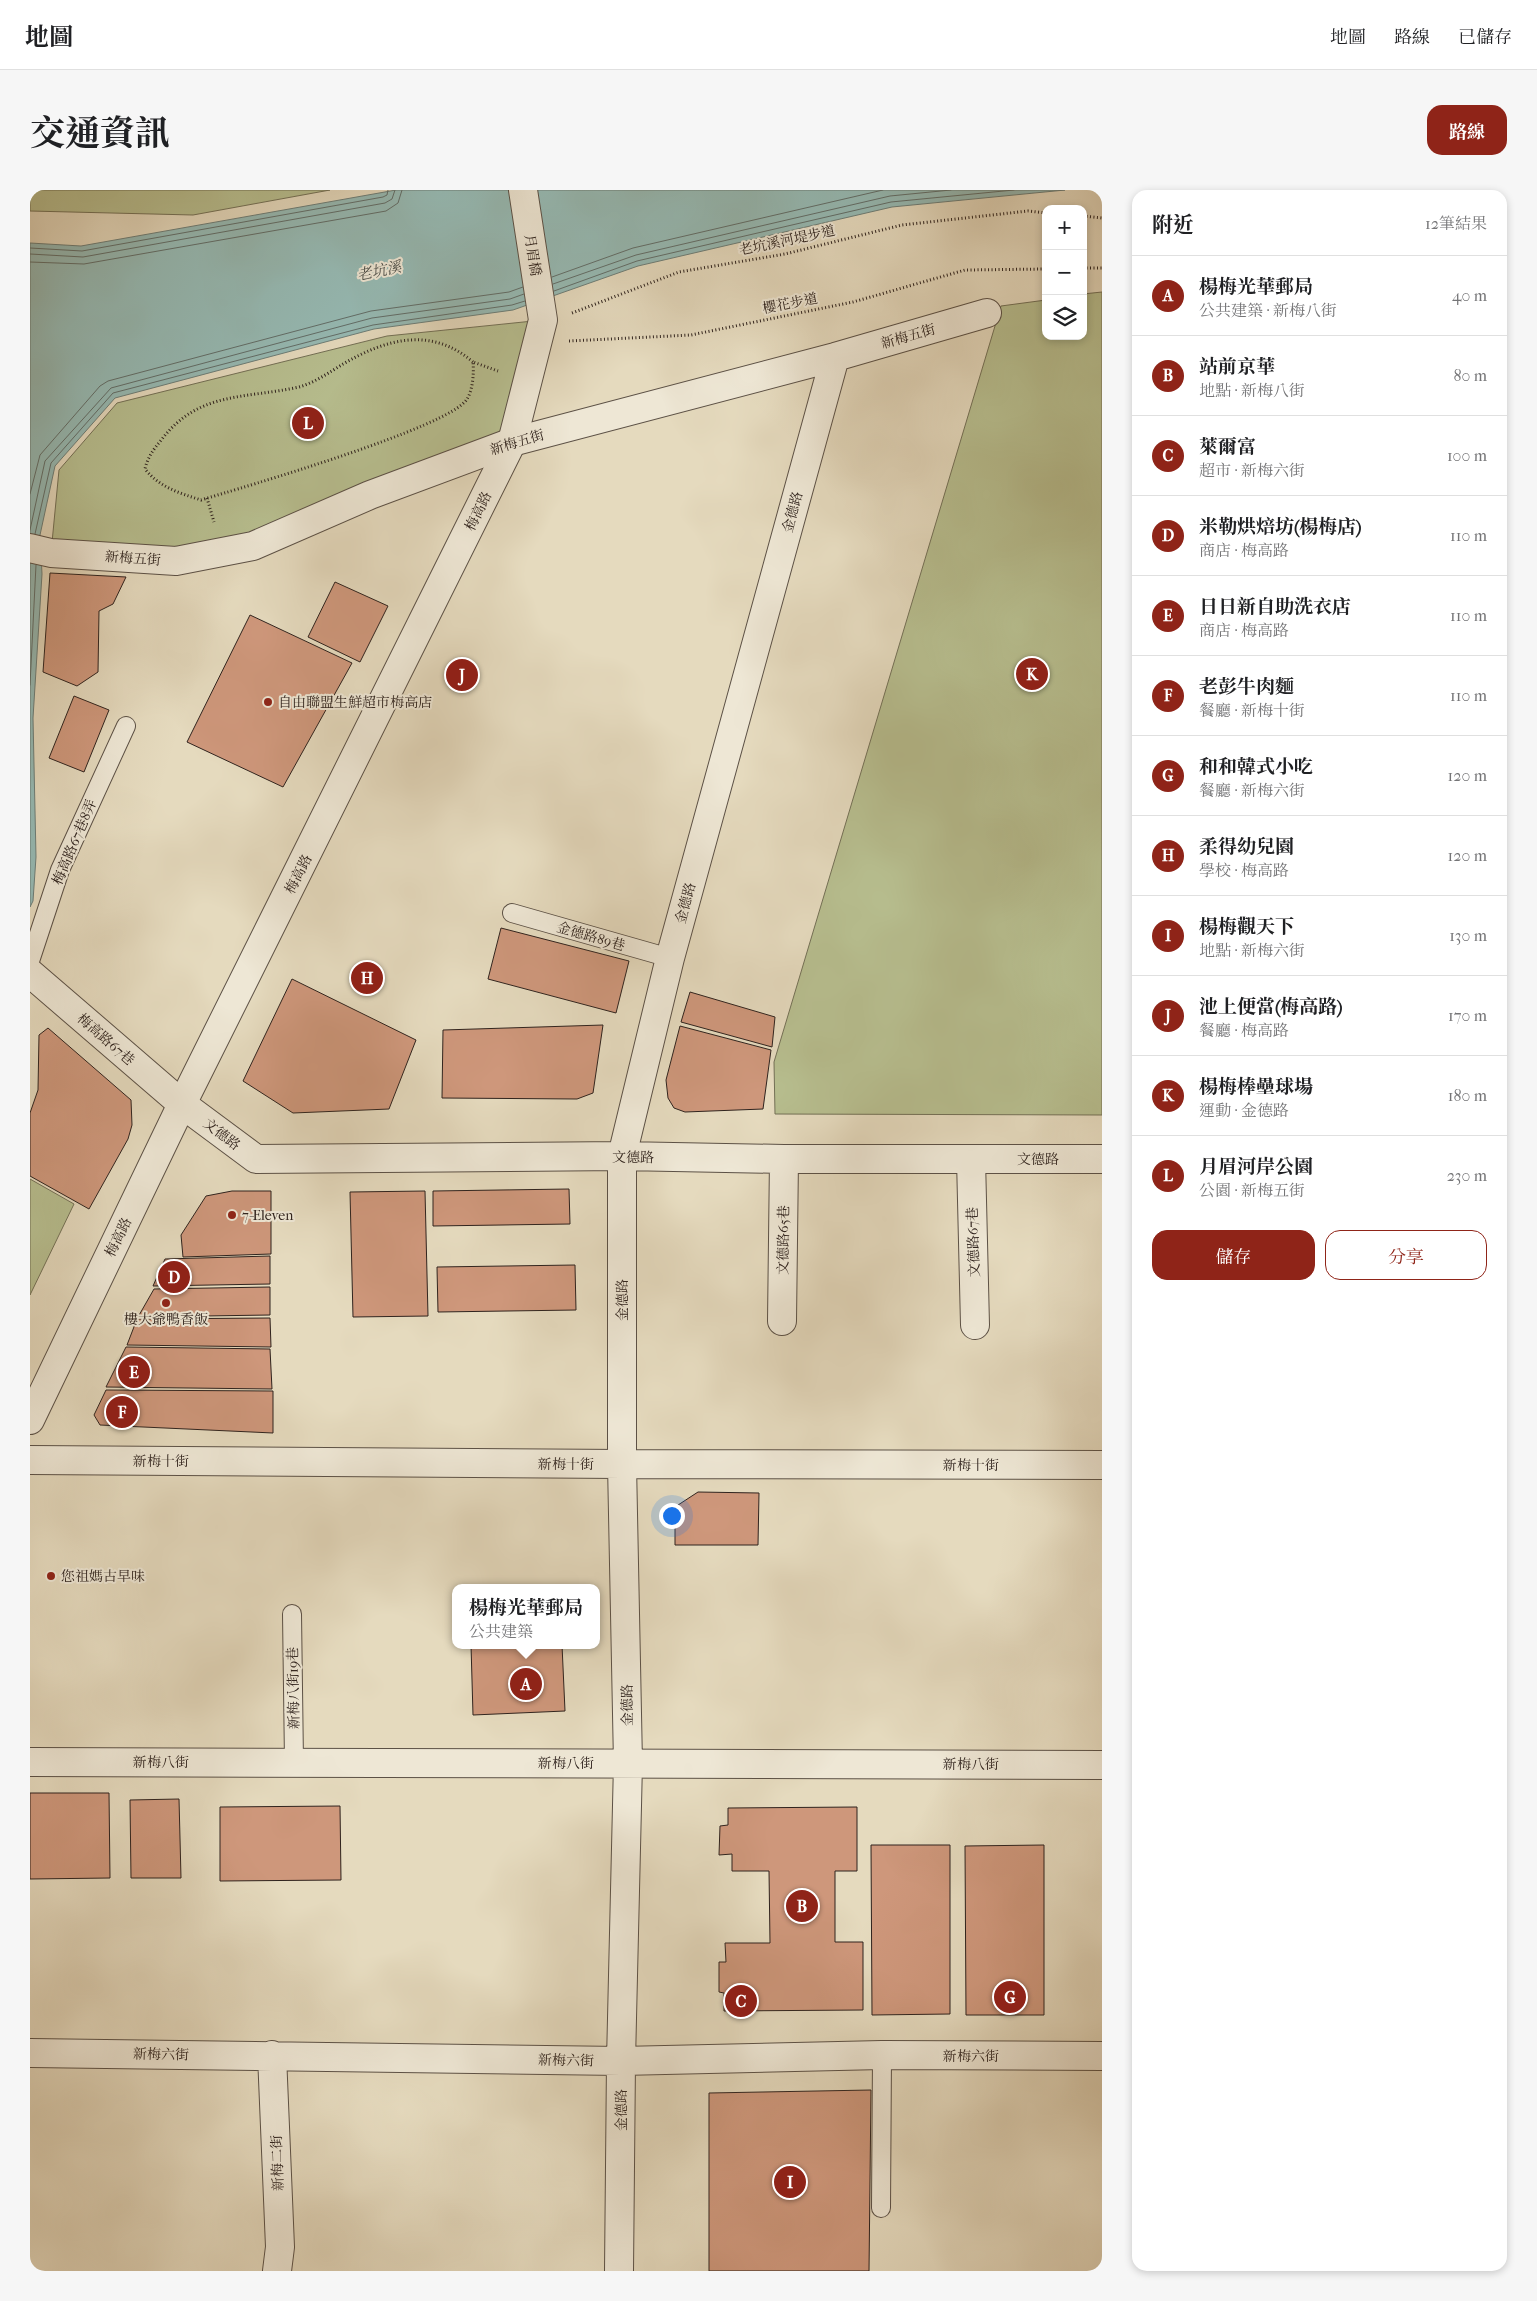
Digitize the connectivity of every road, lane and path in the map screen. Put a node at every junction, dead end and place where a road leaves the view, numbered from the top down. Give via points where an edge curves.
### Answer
1 (523, 190) edge
2 (1042, 213) edge
3 (1087, 216) edge
4 (1102, 218) edge
5 (1087, 268) edge
6 (1102, 268) edge
7 (1042, 269) edge
8 (987, 312) dead end
9 (540, 331) junction
10 (835, 356) junction
11 (473, 362) junction
12 (527, 382) junction
13 (512, 442) junction
14 (40, 550) edge
15 (126, 726) dead end
16 (512, 913) dead end
17 (670, 958) junction
18 (30, 961) edge
19 (30, 973) edge
20 (182, 1104) junction
21 (622, 1156) junction
22 (784, 1159) junction
23 (971, 1159) junction
24 (1102, 1159) edge
25 (782, 1322) dead end
26 (975, 1325) dead end
27 (30, 1420) edge
28 (30, 1460) edge
29 (622, 1464) junction
30 (1102, 1465) edge
31 (292, 1614) dead end
32 (30, 1762) edge
33 (294, 1762) junction
34 (628, 1763) junction
35 (1102, 1765) edge
36 (30, 2052) edge
37 (272, 2055) junction
38 (882, 2055) junction
39 (1102, 2056) edge
40 (621, 2061) junction
41 (881, 2208) dead end
42 (277, 2271) edge
43 (619, 2271) edge

1 - 9 street, 月眉橋
2 - 9 path, 老坑溪河堤步道 via 1028,211 902,225 785,254 679,272
3 - 4 path
5 - 6 path
7 - 9 path, 櫻花步道 via 965,270 853,302 692,335 579,339
8 - 10 street, 新梅五街
9 - 12 street, 梅高路
10 - 13 street, 新梅五街
10 - 17 street, 金德路
11 - 11 path via 474,372 467,400 450,413 388,440 249,486 201,500 153,480 145,469 148,457 186,414 217,400 300,386 389,342 419,338 440,343
11 - 12 path
12 - 13 street, 梅高路
13 - 14 street, 新梅五街 via 370,495 253,546 176,560
13 - 20 street, 梅高路
15 - 18 lane, 梅高路67巷8弄 via 60,870
16 - 17 lane, 金德路89巷
17 - 21 street, 金德路
19 - 20 street, 梅高路67巷
20 - 21 street, 文德路 via 256,1160
20 - 27 street, 梅高路
21 - 22 street, 文德路
21 - 29 street, 金德路
22 - 23 street, 文德路
22 - 25 street, 文德路65巷
23 - 24 street, 文德路
23 - 26 street, 文德路67巷
28 - 29 street, 新梅十街
29 - 30 street, 新梅十街
29 - 34 street, 金德路
31 - 33 lane, 新梅八街19巷
32 - 33 street, 新梅八街
33 - 34 street, 新梅八街
34 - 35 street, 新梅八街
34 - 40 street, 金德路
36 - 37 street, 新梅六街
37 - 40 street, 新梅六街
37 - 42 street, 新梅二街 via 280,2247
38 - 39 street, 新梅六街
38 - 40 street, 新梅六街
38 - 41 lane
40 - 43 street, 金德路

